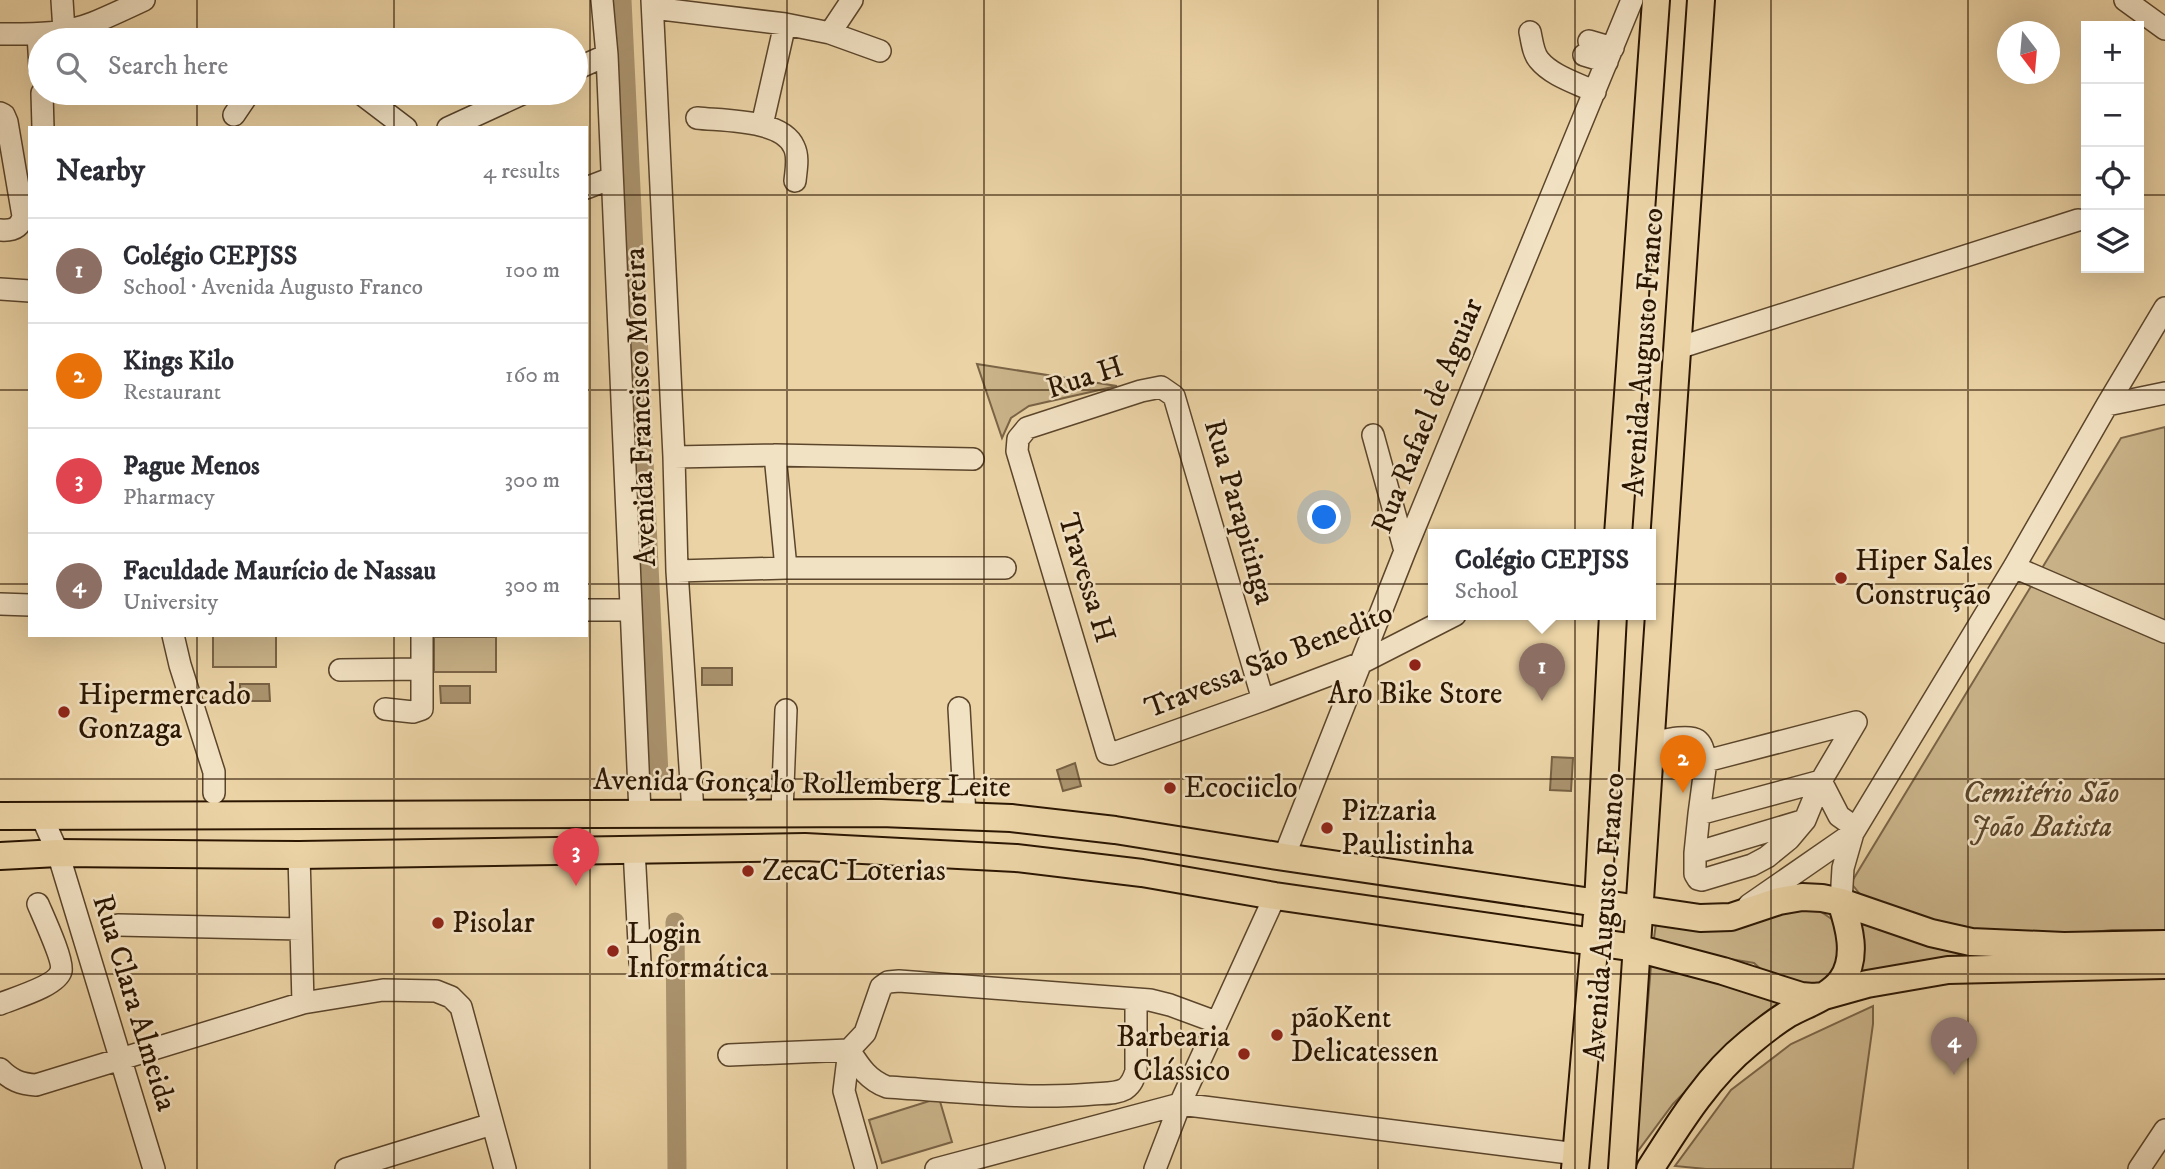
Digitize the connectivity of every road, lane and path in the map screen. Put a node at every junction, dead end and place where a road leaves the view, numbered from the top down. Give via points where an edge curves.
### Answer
1 (62, 0) edge
2 (144, 0) edge
3 (602, 0) edge
4 (852, 0) edge
5 (1632, 0) edge
6 (1656, 0) edge
7 (1701, 0) edge
8 (2125, 0) edge
9 (652, 4) edge
10 (785, 24) junction
11 (64, 28) edge
12 (76, 28) edge
13 (2165, 29) edge
14 (1530, 32) dead end
15 (830, 33) junction
16 (0, 34) edge
17 (28, 34) edge
18 (1586, 48) dead end
19 (880, 51) dead end
20 (607, 55) junction
21 (1610, 55) junction
22 (588, 64) edge
23 (1595, 92) junction
24 (42, 105) edge
25 (241, 105) edge
26 (376, 105) edge
27 (498, 105) edge
28 (0, 113) edge
29 (234, 115) dead end
30 (697, 118) dead end
31 (762, 125) junction
32 (43, 126) edge
33 (403, 126) edge
34 (451, 126) edge
35 (612, 178) junction
36 (795, 180) dead end
37 (588, 187) edge
38 (2078, 220) dead end
39 (0, 230) edge
40 (0, 289) edge
41 (28, 290) edge
42 (2165, 308) edge
43 (1678, 348) junction
44 (1161, 387) joint
45 (2165, 393) edge
46 (2107, 405) junction
47 (1027, 428) joint
48 (1373, 435) dead end
49 (775, 456) junction
50 (674, 457) junction
51 (973, 459) dead end
52 (1617, 529) edge
53 (1405, 551) junction
54 (2014, 567) junction
55 (786, 568) junction
56 (1005, 568) dead end
57 (677, 571) junction
58 (0, 604) edge
59 (28, 605) edge
60 (588, 610) edge
61 (629, 610) junction
62 (1445, 620) edge
63 (1614, 620) edge
64 (2165, 632) edge
65 (173, 637) edge
66 (422, 637) edge
67 (1361, 663) junction
68 (422, 669) junction
69 (340, 670) dead end
70 (1264, 701) junction
71 (959, 708) dead end
72 (385, 709) dead end
73 (786, 710) dead end
74 (1650, 743) junction
75 (1105, 747) joint
76 (1706, 761) junction
77 (1821, 781) junction
78 (214, 793) dead end
79 (693, 812) junction
80 (782, 812) junction
81 (640, 813) junction
82 (881, 813) junction
83 (1699, 814) junction
84 (41, 815) junction
85 (0, 816) edge
86 (965, 816) junction
87 (1855, 830) junction
88 (805, 847) junction
89 (634, 849) junction
90 (58, 853) junction
91 (299, 855) junction
92 (0, 856) edge
93 (1284, 857) junction
94 (1275, 896) junction
95 (1598, 902) junction
96 (1841, 902) junction
97 (38, 904) dead end
98 (1639, 909) junction
99 (1731, 917) junction
100 (118, 925) dead end
101 (301, 929) junction
102 (1595, 942) junction
103 (2165, 944) edge
104 (1636, 948) junction
105 (640, 962) dead end
106 (2165, 965) edge
107 (1824, 996) junction
108 (1136, 999) junction
109 (303, 1003) junction
110 (0, 1004) edge
111 (1216, 1023) junction
112 (849, 1050) junction
113 (729, 1055) dead end
114 (120, 1060) junction
115 (3, 1076) edge
116 (1180, 1104) junction
117 (492, 1124) junction
118 (2165, 1130) edge
119 (1576, 1162) edge
120 (153, 1169) edge
121 (346, 1169) edge
122 (505, 1169) edge
123 (866, 1169) edge
124 (936, 1169) edge
125 (1155, 1169) edge
126 (1622, 1169) edge
127 (1650, 1169) edge
128 (2139, 1169) edge

1 - 11 street
2 - 12 street
3 - 20 street, Avenida Francisco Moreira
4 - 15 street
5 - 21 street, Rua Rafael de Aguiar
6 - 52 main road, Avenida Augusto Franco
7 - 43 main road, Avenida Augusto Franco
8 - 13 street
9 - 10 street
9 - 50 street, Avenida Francisco Moreira
10 - 15 street
10 - 31 street
14 - 23 street via 1544,65
15 - 19 street
16 - 17 street
18 - 21 street
20 - 22 street
20 - 35 street, Avenida Francisco Moreira
21 - 23 street, Rua Rafael de Aguiar
23 - 53 street, Rua Rafael de Aguiar
24 - 32 street
25 - 29 street
26 - 33 street
27 - 34 street
28 - 39 street via 7,122 23,216 15,229
30 - 31 street
31 - 36 street via 784,135 794,146
35 - 37 street
35 - 61 street, Avenida Francisco Moreira
38 - 43 street
40 - 41 street
42 - 46 street
43 - 74 main road, Avenida Augusto Franco
44 - 47 street, Rua H
44 - 70 street, Rua Parapitinga via 1174,396
45 - 46 street
46 - 54 street
47 - 75 street, Travessa H via 1018,439 1017,451
48 - 53 street
49 - 50 street
49 - 51 street
49 - 55 street
50 - 57 street, Avenida Francisco Moreira
53 - 67 street, Rua Rafael de Aguiar
54 - 64 street
54 - 87 street
55 - 56 street
55 - 57 street
57 - 79 street, Avenida Francisco Moreira
58 - 59 street
60 - 61 street
61 - 81 street, Avenida Francisco Moreira
62 - 67 street, Travessa São Benedito
63 - 95 main road, Avenida Augusto Franco
65 - 78 street via 214,772
66 - 68 street
67 - 70 street, Travessa São Benedito
67 - 93 street, Rua Rafael de Aguiar
68 - 69 street
68 - 72 street via 422,709
70 - 75 street, Travessa São Benedito via 1111,754
71 - 86 street
73 - 80 street
74 - 76 street via 1693,738 1703,748
74 - 98 main road, Avenida Augusto Franco
76 - 77 street via 1856,722
76 - 83 street
77 - 83 street
77 - 83 street via 1805,820 1695,853
77 - 87 street via 1839,816
79 - 80 main road, Avenida Gonçalo Rollemberg Leite
79 - 81 main road, Avenida Gonçalo Rollemberg Leite
80 - 82 main road, Avenida Gonçalo Rollemberg Leite
81 - 84 main road, Avenida Gonçalo Rollemberg Leite
82 - 86 main road, Avenida Gonçalo Rollemberg Leite
82 - 88 main road via 897,824 892,838
84 - 85 main road, Avenida Gonçalo Rollemberg Leite
84 - 90 street, Rua Clara Almeida
86 - 93 main road, Avenida Gonçalo Rollemberg Leite via 1115,830
87 - 96 street via 1843,868
87 - 99 street
88 - 89 main road, Avenida Gonçalo Rollemberg Leite
88 - 94 main road, Avenida Gonçalo Rollemberg Leite via 1016,858
89 - 91 main road, Avenida Gonçalo Rollemberg Leite
89 - 105 street
90 - 91 main road, Avenida Gonçalo Rollemberg Leite
90 - 92 main road, Avenida Gonçalo Rollemberg Leite
90 - 114 street, Rua Clara Almeida
91 - 101 street
93 - 95 main road, Avenida Gonçalo Rollemberg Leite
94 - 102 main road, Avenida Gonçalo Rollemberg Leite
94 - 111 street
95 - 98 main road, Avenida Gonçalo Rollemberg Leite
95 - 102 main road, Avenida Augusto Franco
96 - 99 main road, Avenida Gonçalo Rollemberg Leite via 1802,897
96 - 103 main road, Avenida Gonçalo Rollemberg Leite via 1971,942
96 - 107 main road via 1850,936 1850,960 1842,980
97 - 110 street via 61,973
98 - 99 main road, Avenida Gonçalo Rollemberg Leite via 1700,918
98 - 104 main road, Avenida Augusto Franco
100 - 101 street
101 - 109 street
102 - 104 main road, Avenida Gonçalo Rollemberg Leite
102 - 119 main road, Avenida Augusto Franco
104 - 107 main road, Avenida Gonçalo Rollemberg Leite via 1801,996
104 - 126 main road, Avenida Augusto Franco
106 - 107 main road via 1948,970
107 - 127 main road via 1787,1015 1731,1059 1672,1133
108 - 111 street via 1170,1005
108 - 112 street via 888,982 881,987 865,1033
108 - 112 street via 1136,1071 1132,1082 1116,1093 999,1094 887,1087 865,1074
109 - 114 street
109 - 117 street via 383,990 436,991 451,997 461,1007
111 - 116 street
112 - 113 street
112 - 123 street via 844,1091
114 - 115 street via 36,1085
114 - 120 street, Rua Clara Almeida
116 - 119 street
116 - 124 street
116 - 125 street
117 - 121 street
117 - 122 street
118 - 128 street

